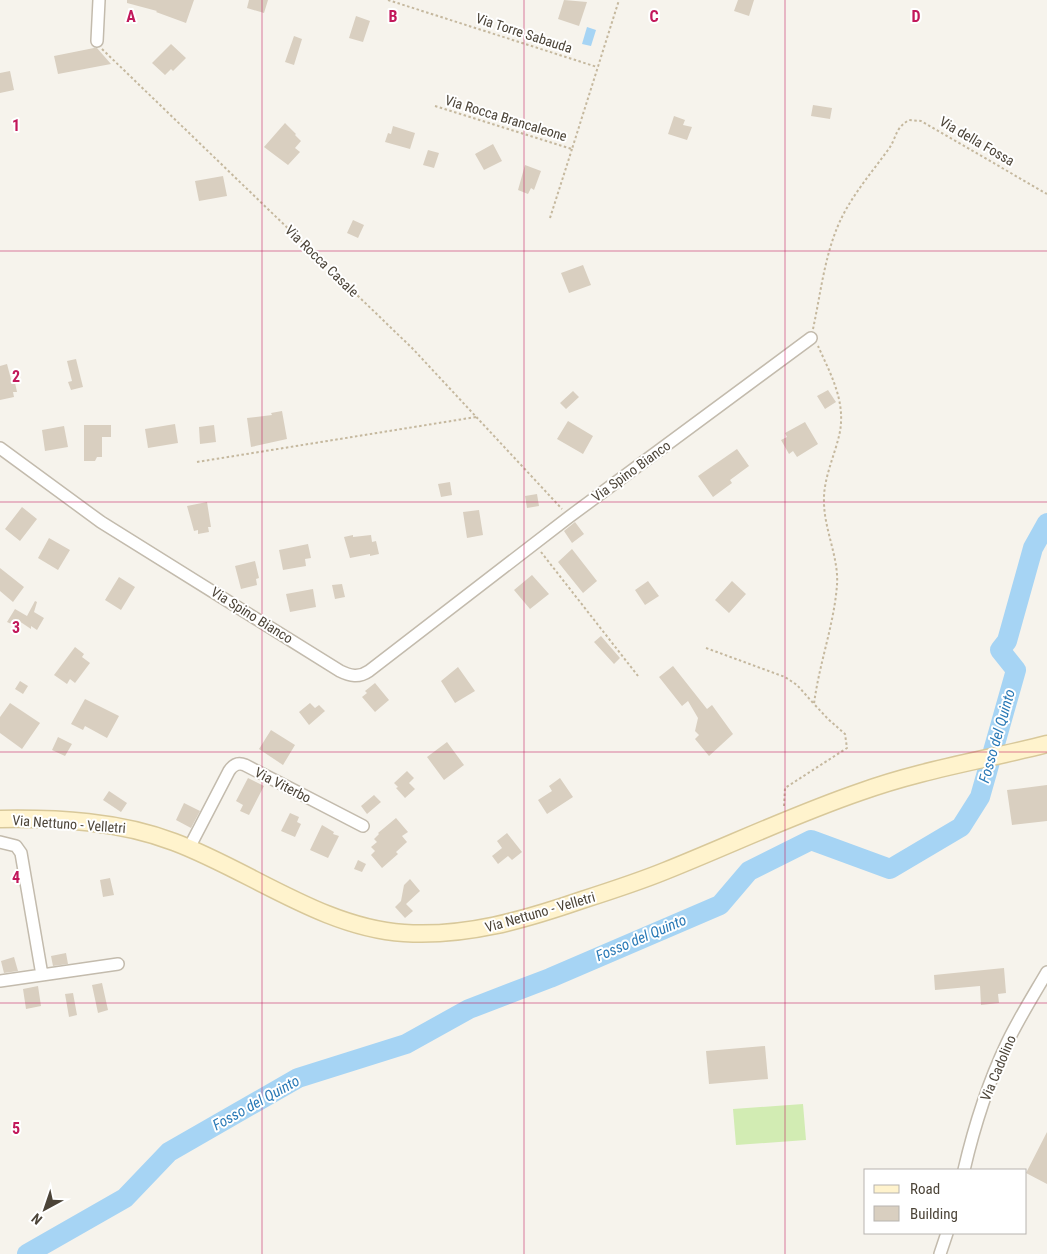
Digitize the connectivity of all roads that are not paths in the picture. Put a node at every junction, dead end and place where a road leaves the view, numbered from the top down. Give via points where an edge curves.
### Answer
1 (99, 0) edge
2 (97, 41) road end
3 (811, 338) road end
4 (0, 448) edge
5 (1047, 744) edge
6 (0, 819) edge
7 (362, 826) dead end
8 (0, 842) edge
9 (189, 848) junction
10 (118, 964) dead end
11 (1047, 972) edge
12 (42, 975) junction
13 (0, 981) edge
14 (964, 1169) edge
15 (946, 1234) edge
16 (940, 1254) edge

1 - 2 street
3 - 4 street, Via Spino Bianco via 363,674 352,675 340,670 101,522
5 - 9 main road, Via Nettuno - Velletri via 881,784 664,871 551,911 486,928 438,934 397,932 354,924
6 - 9 main road, Via Nettuno - Velletri via 113,825
7 - 9 street, Via Viterbo via 239,763 229,771
8 - 12 street via 16,846 21,853
10 - 12 street
11 - 14 street, Via Cadolino via 996,1068
12 - 13 street
15 - 16 street

